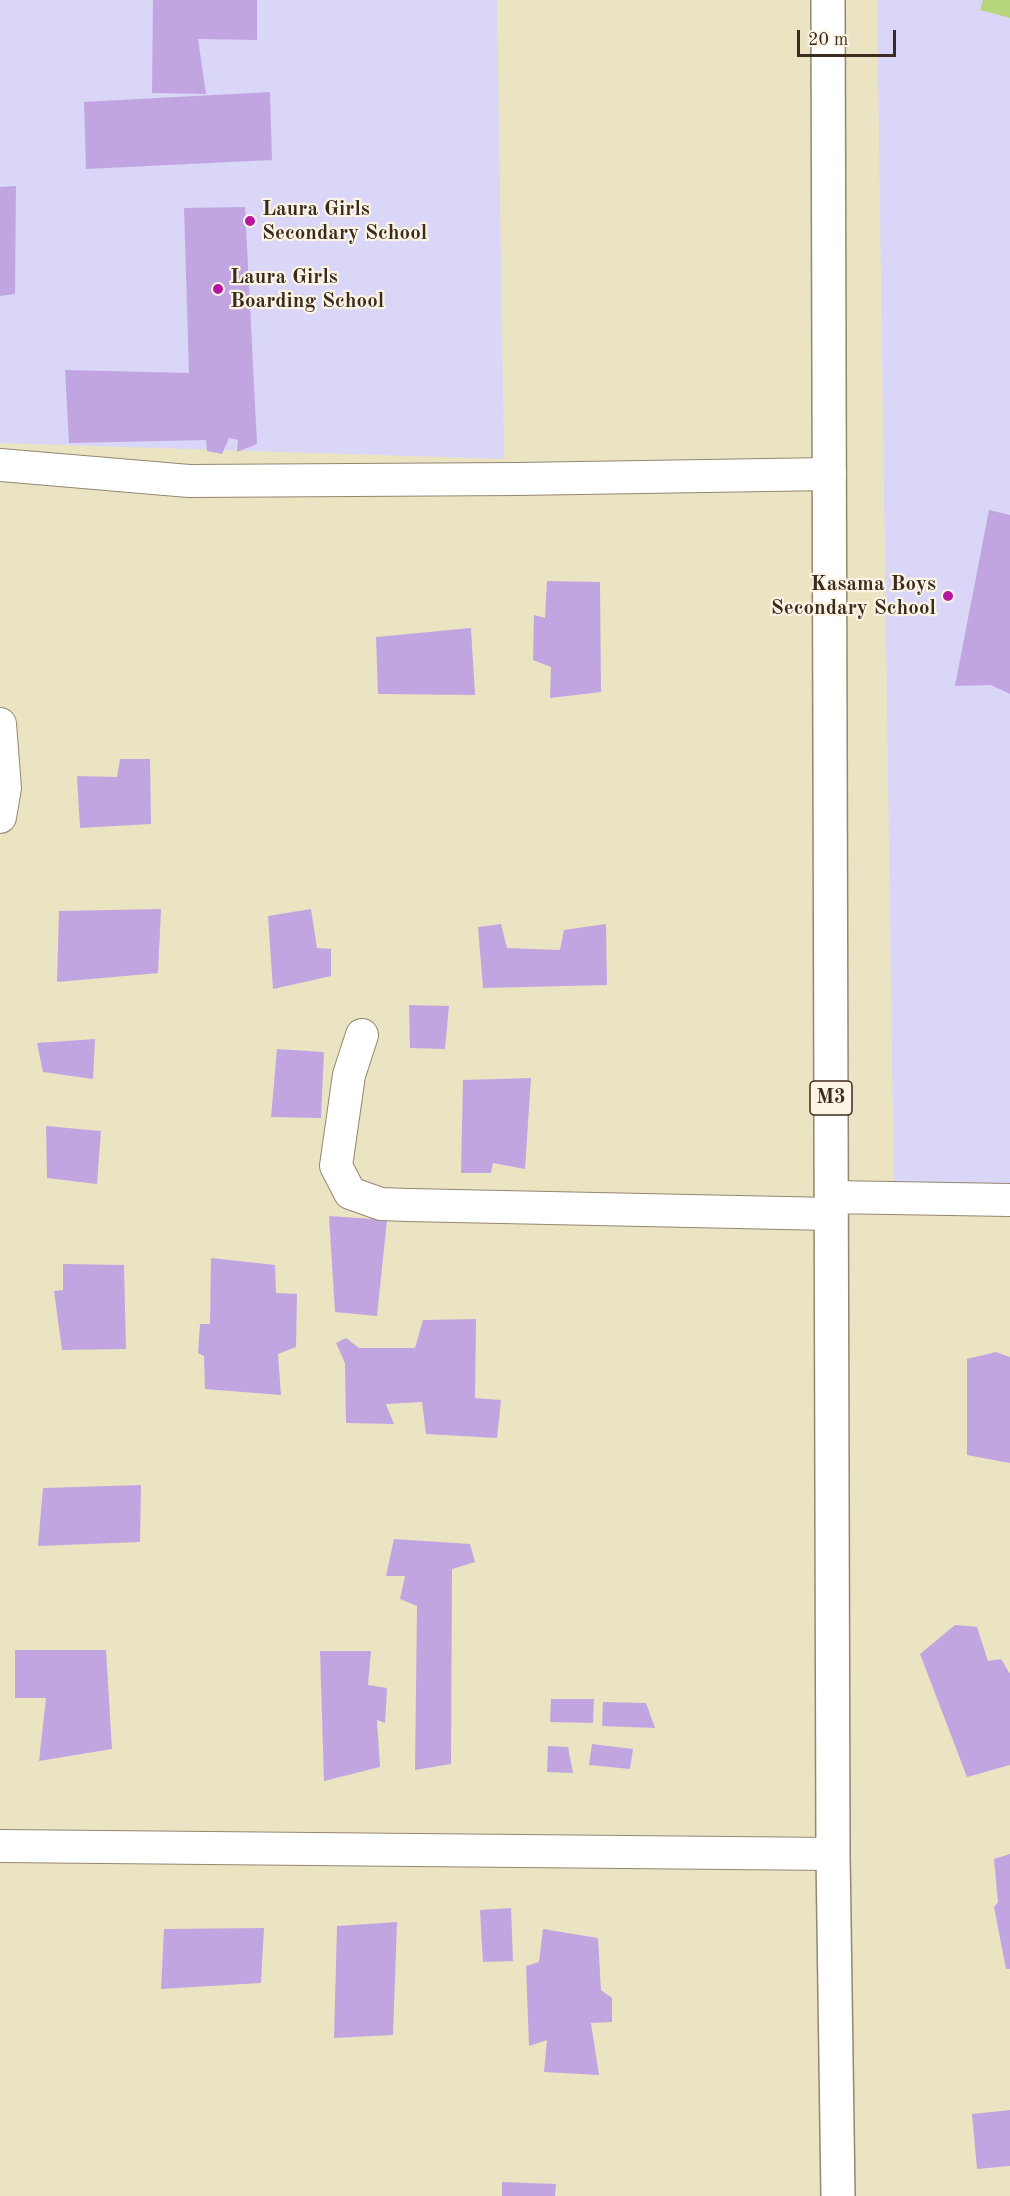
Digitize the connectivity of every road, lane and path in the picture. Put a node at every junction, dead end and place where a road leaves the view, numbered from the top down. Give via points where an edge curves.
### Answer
1 (828, 0) edge
2 (1, 470) edge
3 (830, 474) junction
4 (0, 724) edge
5 (0, 817) edge
6 (362, 1035) dead end
7 (1010, 1200) edge
8 (831, 1206) junction
9 (0, 1846) edge
10 (833, 1854) junction
11 (838, 2196) edge

1 - 3 main road, M3
2 - 3 street via 189,481
3 - 8 main road, M3
4 - 5 street via 5,788
6 - 8 street via 349,1075 336,1166 350,1193 381,1204 408,1206
7 - 8 street
8 - 10 main road, M3
9 - 10 street
10 - 11 main road, M3

